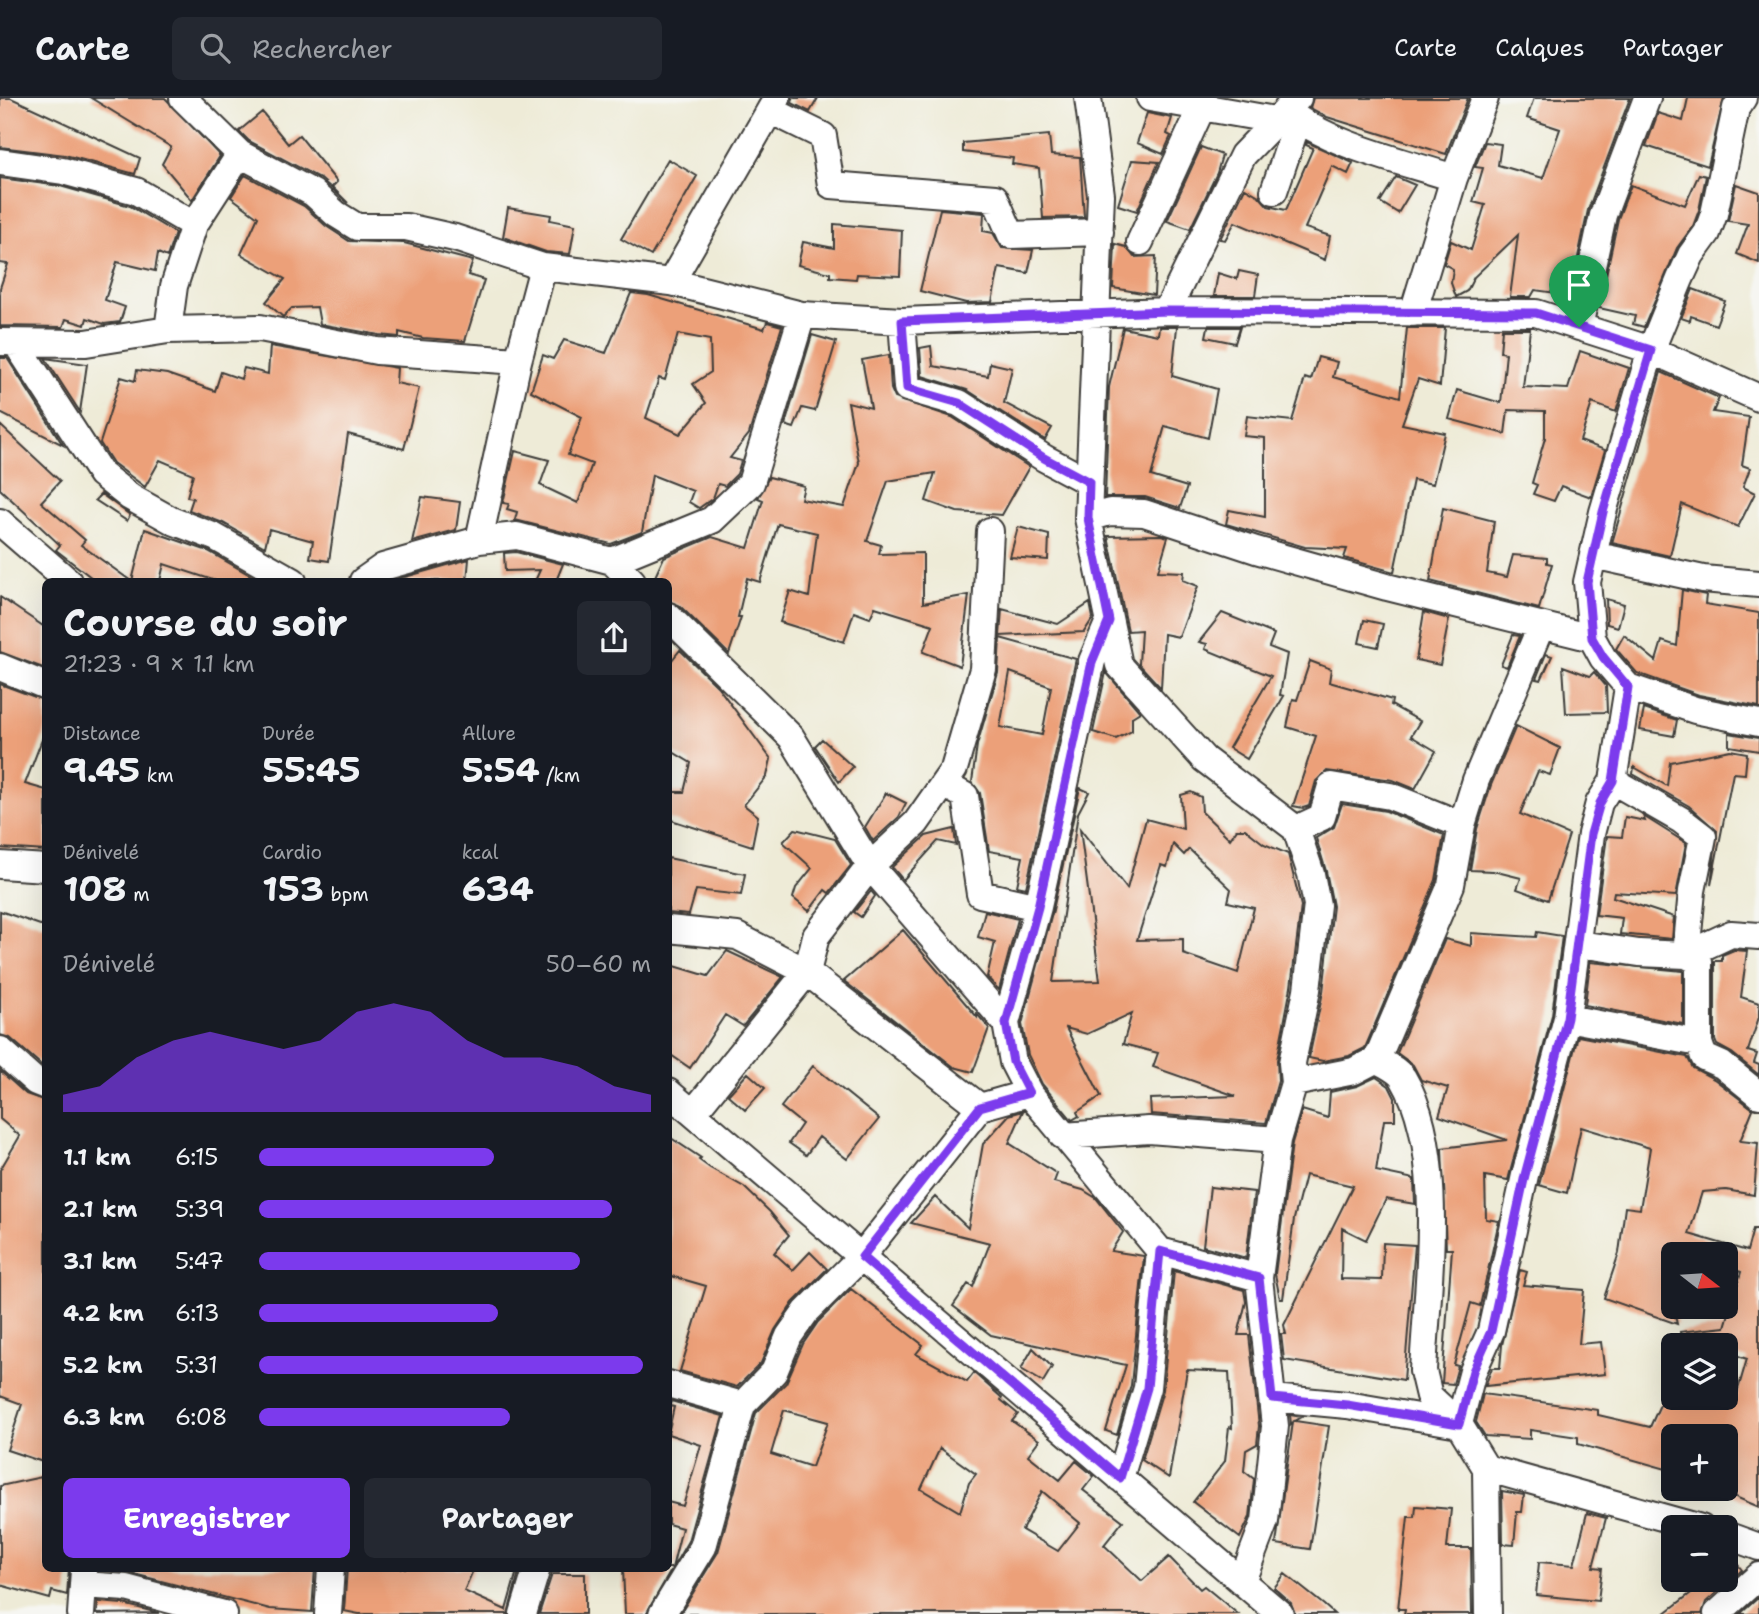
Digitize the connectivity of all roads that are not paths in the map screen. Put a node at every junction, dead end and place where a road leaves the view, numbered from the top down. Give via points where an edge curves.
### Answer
1 (183, 98) edge
2 (1088, 98) edge
3 (1150, 98) edge
4 (1485, 98) edge
5 (1647, 98) edge
6 (1743, 98) edge
7 (774, 104) edge
8 (1202, 107) junction
9 (1289, 112) edge
10 (240, 154) junction
11 (0, 162) edge
12 (1454, 178) junction
13 (1274, 191) dead end
14 (194, 225) junction
15 (1100, 232) junction
16 (1140, 242) dead end
17 (543, 267) junction
18 (671, 282) junction
19 (1167, 311) junction
20 (1413, 313) junction
21 (802, 315) junction
22 (1096, 315) junction
23 (902, 321) junction
24 (1579, 327) junction
25 (168, 330) junction
26 (8, 343) edge
27 (1651, 350) junction
28 (519, 360) junction
29 (1759, 398) edge
30 (1089, 482) junction
31 (1088, 518) junction
32 (0, 522) edge
33 (990, 531) dead end
34 (479, 540) junction
35 (1593, 555) junction
36 (612, 561) junction
37 (65, 578) edge
38 (288, 578) edge
39 (367, 578) edge
40 (629, 578) edge
41 (1759, 584) edge
42 (672, 620) edge
43 (1109, 621) junction
44 (1541, 626) junction
45 (1592, 638) junction
46 (0, 667) edge
47 (42, 684) edge
48 (1628, 687) junction
49 (1759, 723) edge
50 (1613, 781) junction
51 (944, 783) junction
52 (1462, 825) junction
53 (1296, 829) junction
54 (0, 865) edge
55 (870, 866) junction
56 (42, 868) edge
57 (1038, 907) junction
58 (672, 929) edge
59 (1759, 936) edge
60 (1579, 944) junction
61 (1686, 955) junction
62 (807, 972) junction
63 (1567, 1018) junction
64 (1006, 1023) junction
65 (1699, 1043) junction
66 (0, 1050) edge
67 (1377, 1059) junction
68 (1294, 1083) junction
69 (42, 1085) edge
70 (1029, 1093) junction
71 (672, 1095) edge
72 (1759, 1095) edge
73 (980, 1107) junction
74 (693, 1113) junction
75 (1063, 1136) junction
76 (1278, 1140) junction
77 (1160, 1251) junction
78 (862, 1257) junction
79 (1259, 1278) junction
80 (672, 1385) edge
81 (1272, 1398) junction
82 (742, 1405) junction
83 (1459, 1424) junction
84 (1486, 1468) junction
85 (1120, 1478) junction
86 (1661, 1517) edge
87 (1738, 1539) edge
88 (1759, 1547) edge
89 (331, 1572) edge
90 (536, 1572) edge
91 (1759, 1576) edge
92 (84, 1577) edge
93 (1242, 1581) junction
94 (81, 1614) edge
95 (224, 1614) edge
96 (328, 1614) edge
97 (523, 1614) edge
98 (662, 1614) edge
99 (1280, 1614) edge
100 (1488, 1614) edge
101 (1717, 1614) edge

1 - 10 street
2 - 15 street via 1101,195
3 - 8 street
4 - 12 street
5 - 24 street via 1603,215
6 - 27 street via 1736,108 1707,233 1691,255
7 - 15 street via 823,136 831,185 995,198 1011,235
7 - 18 street
8 - 9 street
8 - 16 street
9 - 12 street via 1354,145
9 - 13 street
9 - 19 street via 1243,155
10 - 14 street
10 - 17 street via 313,193 357,227 406,227
11 - 14 street via 64,171 136,191
12 - 20 street
14 - 25 street via 174,286
15 - 22 street
17 - 18 street
17 - 28 street
18 - 21 street
19 - 20 street
19 - 22 street
20 - 24 street via 1536,313
21 - 23 street
21 - 36 street via 751,483 712,520
22 - 23 street
22 - 30 street
23 - 30 street via 907,388 959,403
24 - 27 street
25 - 26 street via 86,344
25 - 28 street via 260,328 377,351
26 - 38 street via 101,474 173,521 215,537
27 - 29 street
27 - 35 street
28 - 34 street
30 - 31 street
31 - 43 street
31 - 44 street via 1110,512 1144,513 1373,584
32 - 37 street
33 - 51 street via 983,669 954,769
34 - 36 street via 517,536
34 - 39 street via 383,567
35 - 41 street via 1703,579
35 - 45 street via 1587,582
36 - 40 street
42 - 55 street via 791,737
43 - 53 street via 1119,665 1168,722 1204,759
43 - 57 street via 1092,662 1075,727
44 - 45 street
44 - 52 street via 1476,780
45 - 48 street
46 - 47 street
48 - 49 street via 1695,710
48 - 50 street
50 - 60 street via 1600,803 1591,834
50 - 61 street via 1703,836
51 - 55 street via 916,823
51 - 57 street via 965,796 981,894
52 - 53 street via 1390,796 1331,786 1322,817
52 - 67 street via 1451,885
53 - 68 street via 1317,905 1292,1063
54 - 56 street
55 - 62 street via 816,936
55 - 64 street
57 - 64 street
58 - 62 street via 737,936
59 - 61 street via 1731,934
60 - 61 street
60 - 63 street
61 - 65 street via 1699,961
62 - 73 street
62 - 74 street
63 - 65 street
63 - 83 street via 1525,1175 1491,1331 1473,1371
64 - 70 street via 1013,1062
65 - 72 street via 1704,1056
66 - 69 street
67 - 68 street via 1354,1071
67 - 83 street via 1402,1075 1422,1120 1430,1192 1423,1371 1429,1396
68 - 76 street
70 - 73 street
70 - 75 street
71 - 74 street
73 - 78 street
74 - 78 street
75 - 76 street via 1149,1130
75 - 77 street
76 - 79 street
77 - 79 street
77 - 85 street via 1147,1388
78 - 82 street via 806,1312 789,1336 774,1372
78 - 85 street
79 - 81 street
80 - 82 street
81 - 83 street
81 - 93 street via 1275,1426 1265,1521
82 - 98 street via 703,1547
83 - 84 street
84 - 86 street
84 - 100 street
85 - 93 street
87 - 88 street
89 - 96 street
90 - 97 street
91 - 101 street
92 - 94 street
92 - 95 street
93 - 99 street

